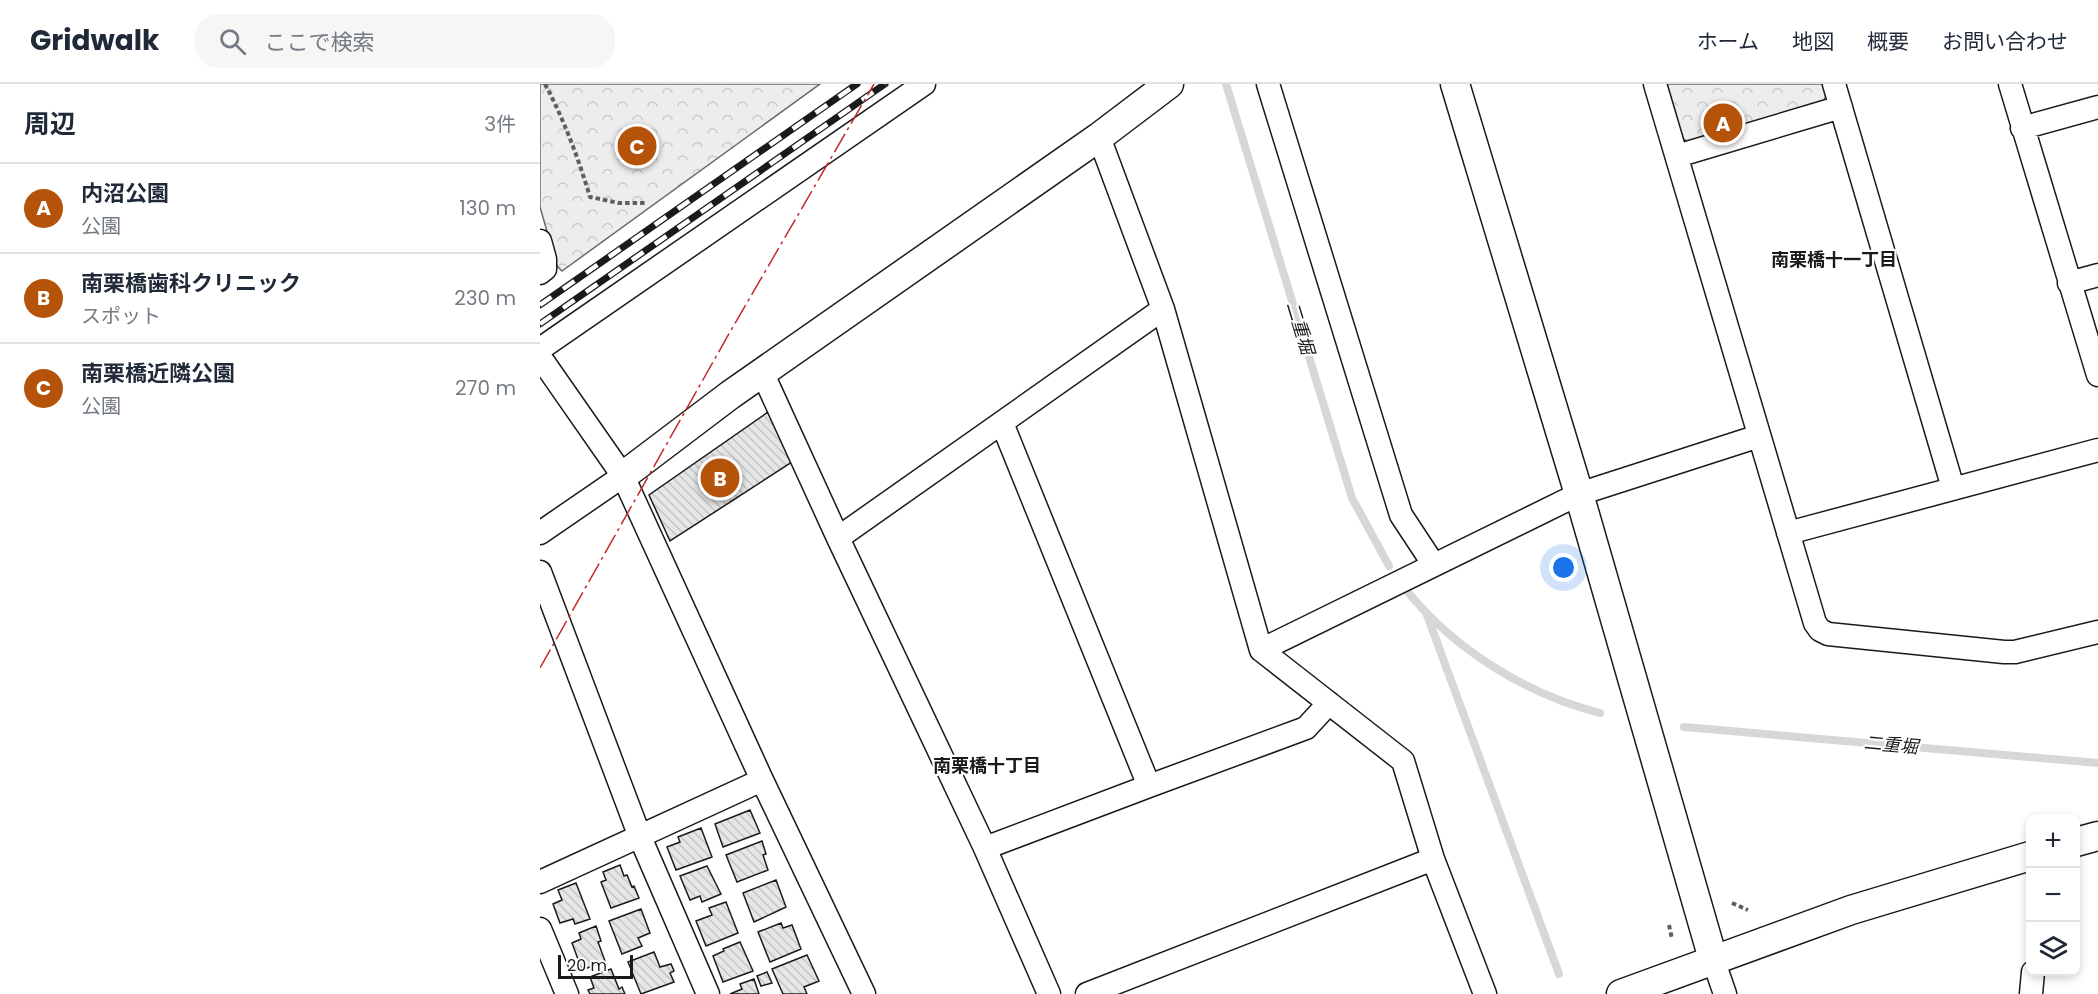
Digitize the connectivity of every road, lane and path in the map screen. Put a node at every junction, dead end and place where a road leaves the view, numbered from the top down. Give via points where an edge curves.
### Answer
1 (545, 84) edge
2 (924, 84) edge
3 (1169, 84) edge
4 (1268, 84) edge
5 (1455, 84) edge
6 (1654, 84) edge
7 (1834, 84) edge
8 (2010, 84) edge
9 (1841, 107) junction
10 (2098, 107) edge
11 (2022, 128) junction
12 (1099, 137) junction
13 (1677, 156) junction
14 (646, 203) dead end
15 (540, 241) edge
16 (540, 273) edge
17 (2098, 275) edge
18 (2069, 283) junction
19 (1163, 309) junction
20 (540, 349) edge
21 (540, 357) edge
22 (762, 372) junction
23 (2098, 375) edge
24 (1002, 423) junction
25 (1759, 436) junction
26 (2098, 450) edge
27 (623, 476) junction
28 (1953, 488) junction
29 (1579, 494) junction
30 (540, 533) edge
31 (1788, 533) junction
32 (838, 538) junction
33 (1434, 565) junction
34 (540, 572) edge
35 (2098, 632) edge
36 (1261, 650) junction
37 (1329, 703) junction
38 (762, 780) junction
39 (1149, 786) junction
40 (2098, 836) edge
41 (640, 837) junction
42 (2080, 841) edge
43 (985, 848) junction
44 (2026, 858) edge
45 (1433, 859) junction
46 (540, 882) edge
47 (1732, 903) dead end
48 (1748, 910) dead end
49 (1670, 925) dead end
50 (540, 929) edge
51 (1672, 939) dead end
52 (1713, 959) junction
53 (2032, 976) edge
54 (567, 994) edge
55 (708, 994) edge
56 (864, 994) edge
57 (1049, 994) edge
58 (1087, 994) edge
59 (1485, 994) edge
60 (1621, 994) edge
61 (1725, 994) edge
62 (2031, 994) edge

1 - 14 path via 565,124 590,197
2 - 20 street
3 - 12 street
4 - 33 street via 1401,515
5 - 29 street
6 - 13 street
7 - 9 street
8 - 11 street
9 - 13 street
9 - 28 street
10 - 11 street
11 - 18 street
12 - 19 street
12 - 22 street
13 - 25 street
15 - 16 street via 545,269
17 - 18 street
18 - 23 street
19 - 24 street
19 - 36 street
21 - 27 street
22 - 27 street
22 - 32 street
24 - 32 street
24 - 39 street
25 - 29 street
25 - 31 street
26 - 28 street
27 - 30 street
27 - 38 street
28 - 31 street
29 - 33 street
29 - 52 street
31 - 35 street via 1815,623 1828,634 2015,652
32 - 43 street
33 - 36 street
34 - 41 street
36 - 37 street
37 - 39 street via 1306,728
37 - 45 street via 1403,761
38 - 41 street
38 - 56 street
39 - 43 street
40 - 42 street
41 - 46 street
41 - 55 street
43 - 57 street
44 - 52 street via 1851,910
45 - 58 street
45 - 59 street
47 - 48 path
49 - 51 path
50 - 54 street
52 - 60 street
52 - 61 street
53 - 62 street

